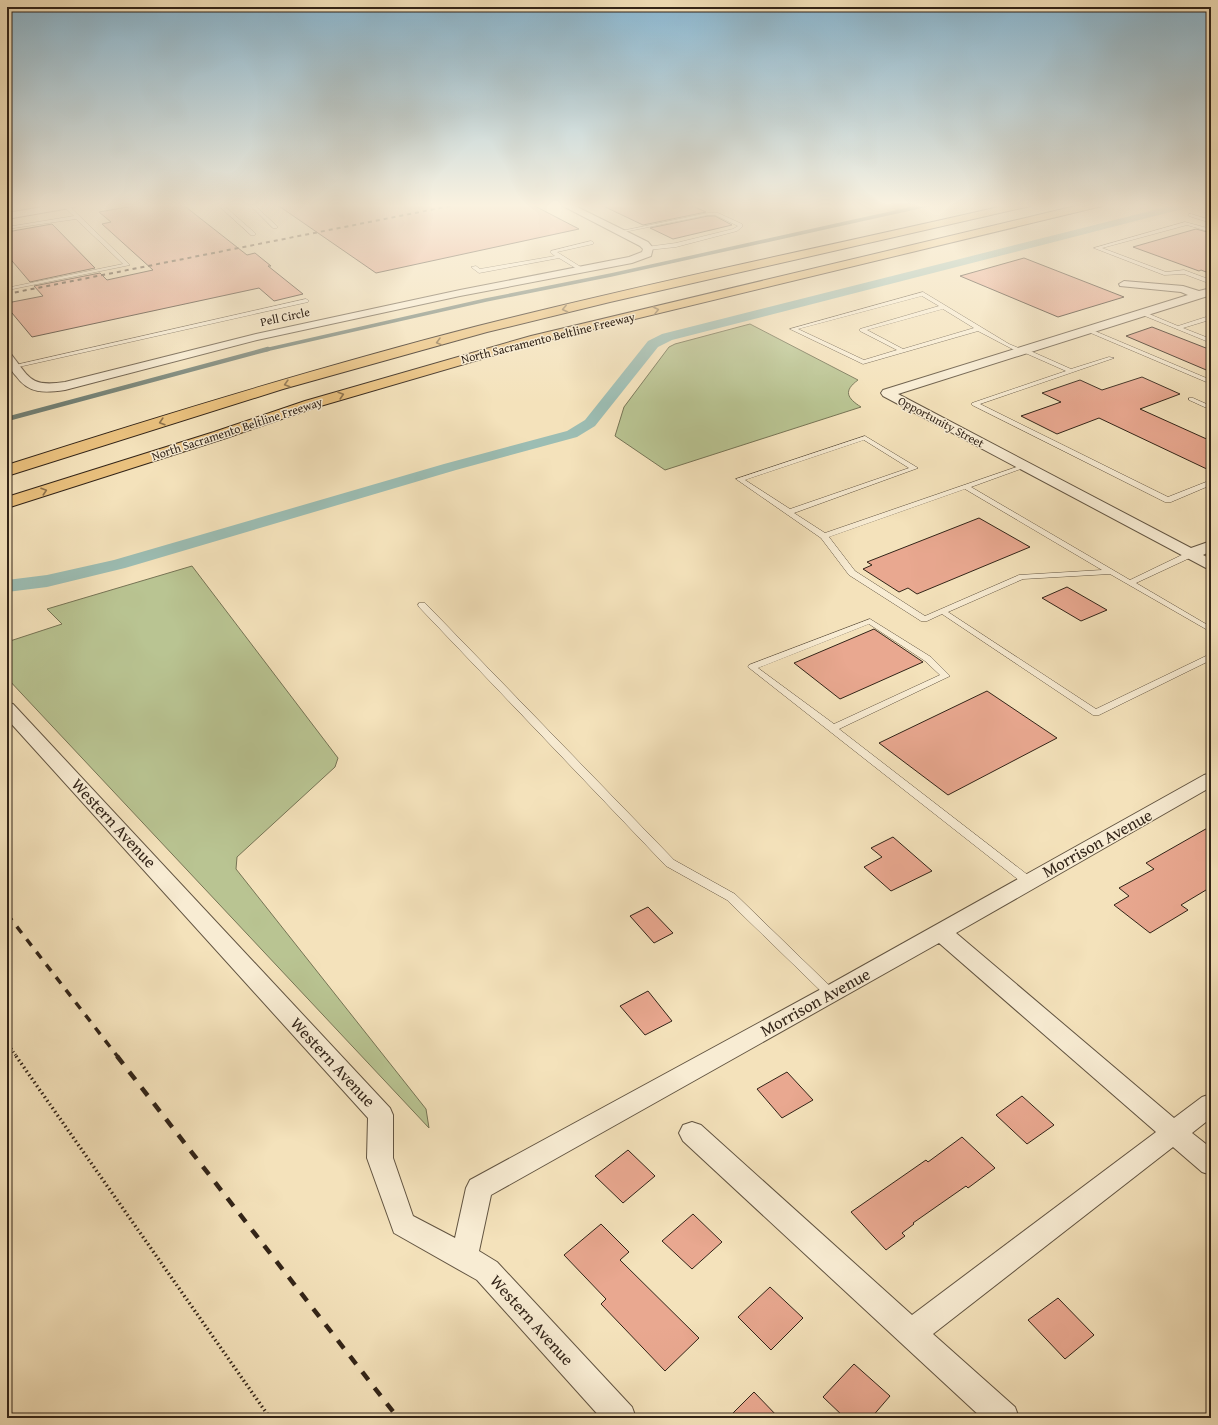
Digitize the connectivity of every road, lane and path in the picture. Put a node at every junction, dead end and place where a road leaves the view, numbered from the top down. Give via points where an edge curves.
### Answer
1 (100, 270) edge
2 (579, 270) edge
3 (736, 270) edge
4 (821, 270) edge
5 (1157, 270) edge
6 (1211, 282) edge
7 (1124, 284) dead end
8 (7, 286) edge
9 (1207, 295) edge
10 (306, 301) dead end
11 (943, 307) junction
12 (1142, 313) junction
13 (1211, 321) edge
14 (1178, 328) junction
15 (978, 329) junction
16 (1088, 330) junction
17 (1211, 341) edge
18 (1022, 350) junction
19 (903, 351) junction
20 (7, 356) edge
21 (1111, 358) dead end
22 (14, 366) junction
23 (1072, 371) junction
24 (1211, 382) edge
25 (1191, 399) dead end
26 (1211, 408) edge
27 (1024, 466) junction
28 (7, 471) edge
29 (1211, 482) edge
30 (965, 486) junction
31 (7, 503) edge
32 (789, 512) junction
33 (824, 536) junction
34 (1211, 546) edge
35 (1191, 554) junction
36 (1211, 565) edge
37 (1111, 572) junction
38 (1129, 583) junction
39 (422, 605) dead end
40 (942, 611) junction
41 (1211, 630) edge
42 (1211, 657) edge
43 (7, 708) edge
44 (833, 728) junction
45 (1211, 779) edge
46 (1029, 882) junction
47 (940, 932) junction
48 (832, 994) junction
49 (7, 1043) edge
50 (1211, 1104) edge
51 (1174, 1132) junction
52 (692, 1133) dead end
53 (1211, 1164) edge
54 (464, 1257) junction
55 (911, 1333) junction
56 (270, 1418) edge
57 (621, 1418) edge
58 (1004, 1418) edge

1 - 8 lane via 10,289
2 - 22 street, Pell Circle via 460,293 256,337 65,386 32,386
3 -> 28 highway, North Sacramento Beltline Freeway via 550,313 400,352 237,398
31 -> 4 highway, North Sacramento Beltline Freeway via 311,404 536,339
5 - 6 lane via 1166,274 1184,272
7 - 9 street via 1183,289
9 - 12 street, Opportunity Street
10 - 22 lane
11 - 15 lane
11 - 19 lane via 862,330
11 - 19 lane via 922,294 793,328 863,362
12 - 14 lane
12 - 16 street, Opportunity Street
13 - 14 lane via 1206,319
14 - 17 lane
15 - 18 lane via 992,338
15 - 19 lane
16 - 18 street, Opportunity Street
16 - 24 lane
18 - 23 lane
18 - 27 street, Opportunity Street via 886,393
20 - 22 street, Pell Circle
21 - 23 lane
23 - 29 lane via 974,404 1168,500
25 - 26 lane
27 - 30 lane
27 - 35 street, Opportunity Street
30 - 33 lane
30 - 37 lane
32 - 32 lane via 740,479 865,438 915,468
32 - 33 lane
33 - 40 lane via 852,573 924,619
34 - 35 street
35 - 36 street, Opportunity Street
35 - 38 lane
37 - 38 lane
37 - 40 lane via 1022,577
38 - 41 lane
39 - 48 lane via 670,863 731,897
40 - 42 lane via 1096,714
43 - 54 street, Western Avenue via 381,1114 380,1158 403,1224
44 - 44 lane via 939,679 946,676 928,659 870,621 752,667
44 - 46 lane
45 - 46 street, Morrison Avenue
46 - 47 street, Morrison Avenue
47 - 48 street, Morrison Avenue
47 - 51 street
48 - 54 street, Morrison Avenue via 479,1188
49 - 56 path
50 - 51 street
51 - 53 street
51 - 55 street
52 - 55 street
54 - 57 street, Western Avenue via 487,1271
55 - 58 street

